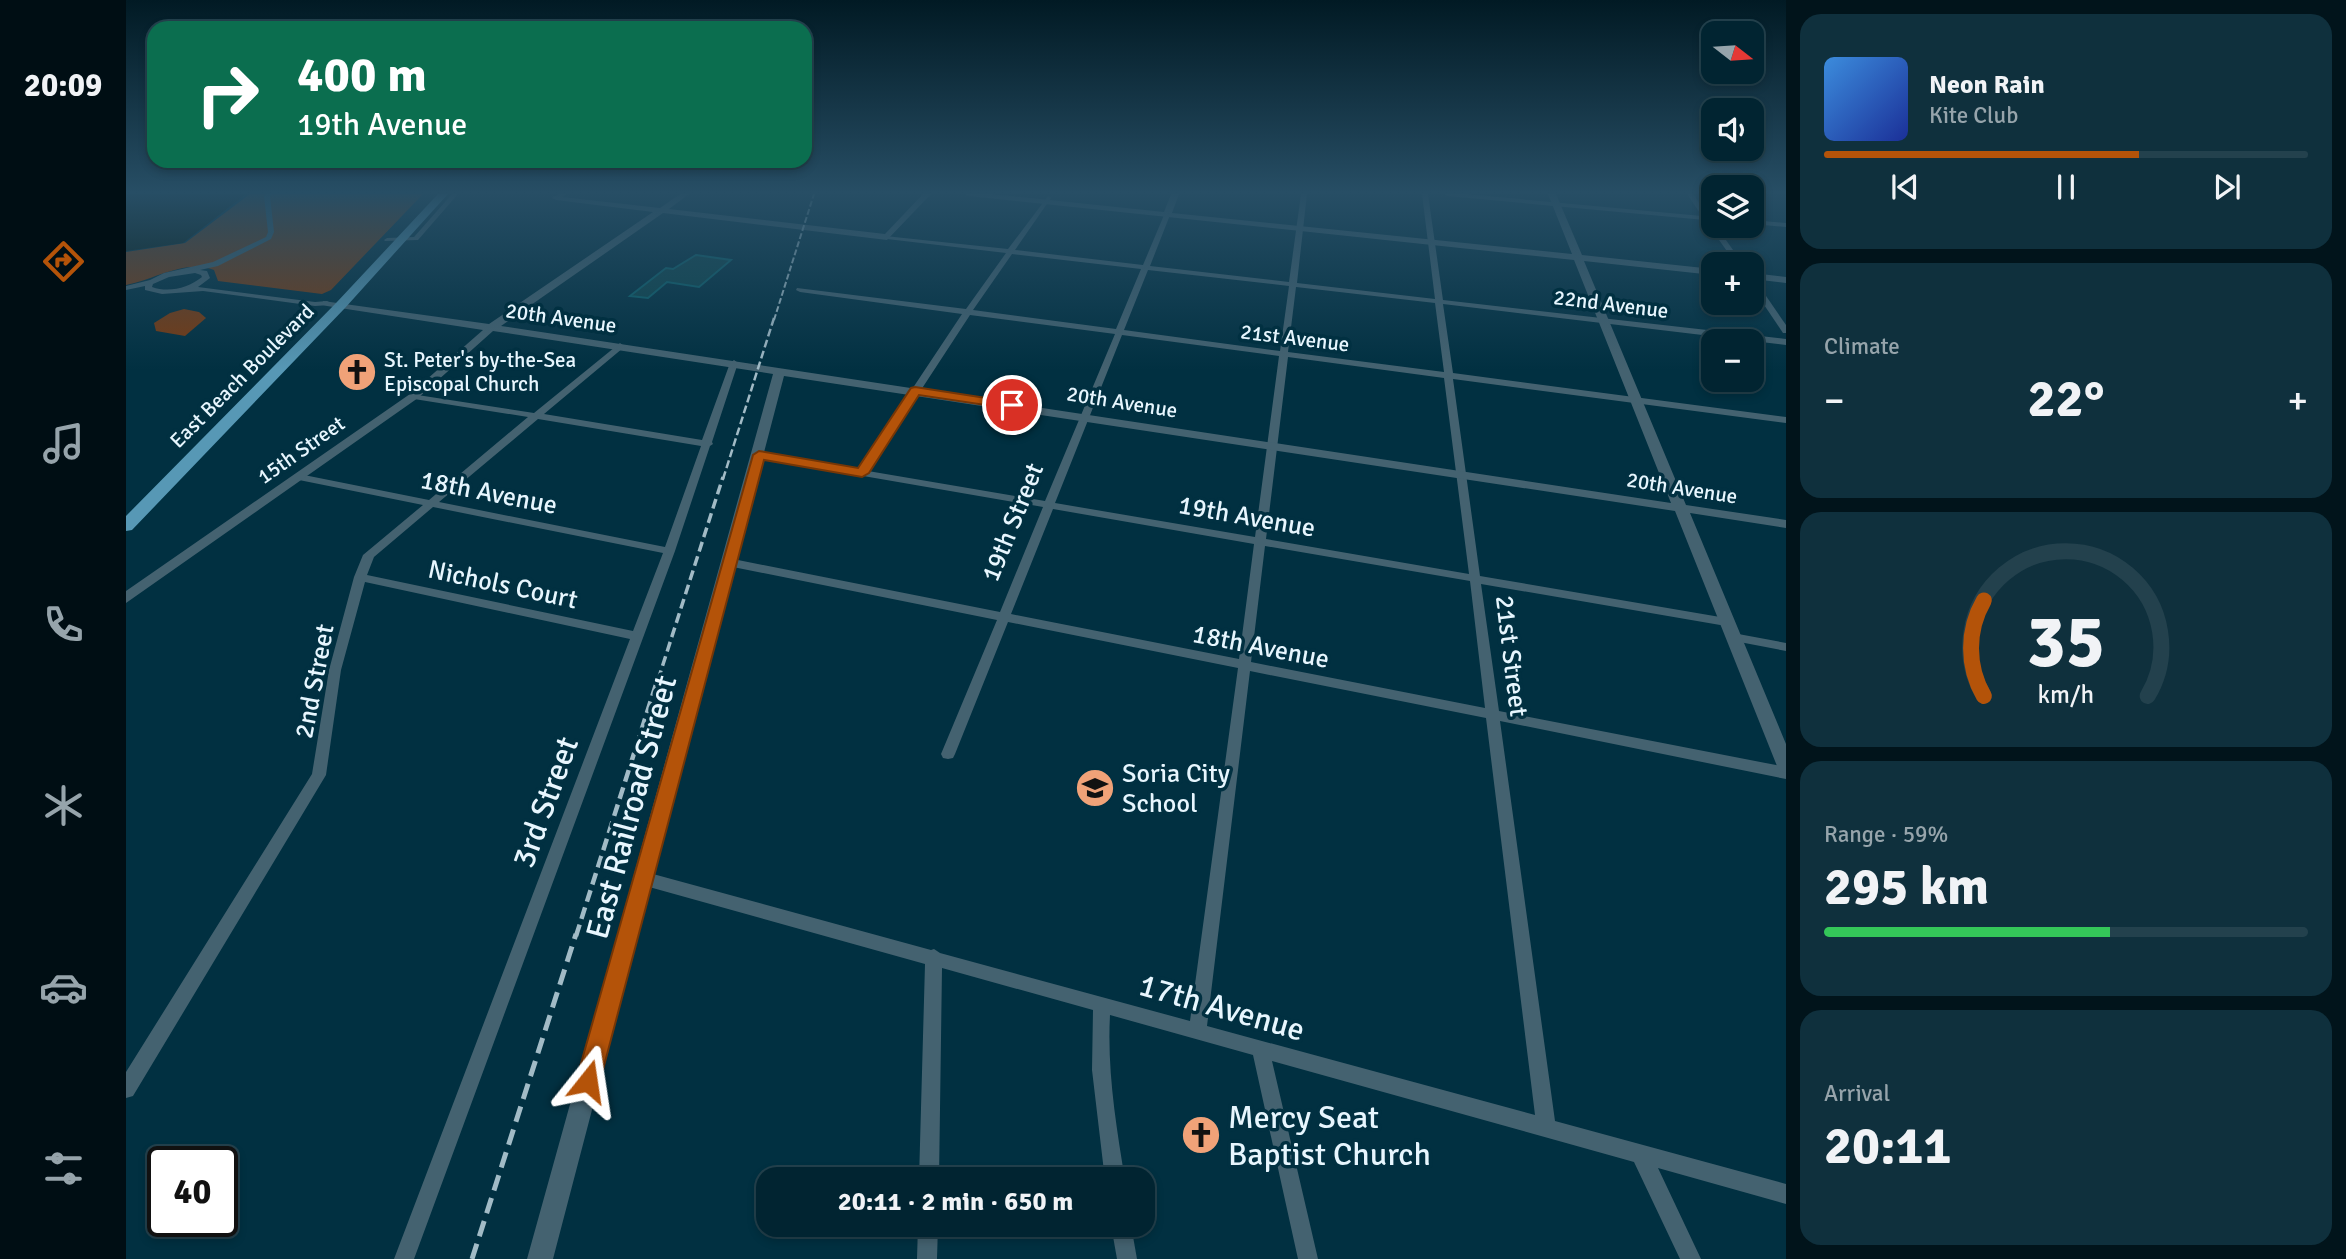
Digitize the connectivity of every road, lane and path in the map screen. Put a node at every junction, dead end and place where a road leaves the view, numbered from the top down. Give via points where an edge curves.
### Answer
1 (238, 253) edge
2 (376, 253) edge
3 (388, 253) edge
4 (599, 253) edge
5 (1009, 253) edge
6 (1025, 253) edge
7 (1152, 253) edge
8 (1297, 253) edge
9 (1434, 253) edge
10 (1555, 253) edge
11 (1577, 255) junction
12 (215, 264) junction
13 (1146, 267) junction
14 (1701, 269) edge
15 (186, 271) junction
16 (1764, 275) edge
17 (205, 276) junction
18 (1786, 277) edge
19 (1293, 284) junction
20 (152, 286) junction
21 (126, 290) edge
22 (178, 290) junction
23 (800, 290) dead end
24 (1764, 299) edge
25 (1440, 302) junction
26 (334, 304) junction
27 (967, 313) junction
28 (1604, 321) junction
29 (491, 328) junction
30 (1786, 331) edge
31 (1119, 333) junction
32 (1786, 342) edge
33 (620, 346) junction
34 (1284, 354) junction
35 (734, 363) junction
36 (780, 370) junction
37 (1449, 376) junction
38 (915, 391) junction
39 (414, 396) junction
40 (1637, 401) junction
41 (535, 416) junction
42 (1085, 416) junction
43 (1786, 420) edge
44 (708, 444) junction
45 (1272, 445) junction
46 (759, 455) junction
47 (862, 473) junction
48 (1461, 473) junction
49 (299, 477) junction
50 (430, 503) junction
51 (1049, 505) junction
52 (1680, 507) junction
53 (126, 509) edge
54 (1786, 524) edge
55 (126, 526) edge
56 (1260, 541) junction
57 (669, 551) junction
58 (728, 562) junction
59 (360, 577) junction
60 (1475, 578) junction
61 (131, 593) edge
62 (1004, 615) junction
63 (1726, 622) junction
64 (637, 636) junction
65 (1733, 637) junction
66 (1786, 647) edge
67 (1244, 667) junction
68 (1493, 715) junction
69 (948, 754) dead end
70 (1786, 766) edge
71 (1786, 773) edge
72 (642, 878) junction
73 (934, 957) junction
74 (1102, 1004) junction
75 (1198, 1030) junction
76 (1261, 1050) junction
77 (126, 1089) edge
78 (1546, 1126) junction
79 (1640, 1153) junction
80 (929, 1167) edge
81 (1113, 1167) edge
82 (1786, 1194) edge
83 (928, 1237) edge
84 (1123, 1237) edge
85 (404, 1259) edge
86 (540, 1259) edge
87 (927, 1259) edge
88 (1126, 1259) edge
89 (1308, 1259) edge
90 (1691, 1259) edge

1 - 12 street
2 - 26 main road, East Beach Boulevard
3 - 26 main road, East Beach Boulevard
4 - 29 street, 15th Street
5 - 27 street
6 - 13 street, 22nd Avenue
7 - 13 street, 19th Street
8 - 19 street
9 - 25 street, 21st Street
10 - 11 street
11 - 14 street
11 - 28 street
12 - 15 street
12 - 17 street
13 - 19 street, 22nd Avenue
13 - 31 street, 19th Street
15 - 17 street, 20th Avenue
15 - 20 street
16 - 18 street
17 - 22 street via 197,285
17 - 26 street, 20th Avenue via 218,284
19 - 25 street, 22nd Avenue
19 - 34 street
20 - 21 street
20 - 22 street, 20th Avenue
22 - 26 street, 20th Avenue
23 - 27 street, 21st Avenue
24 - 30 street
25 - 28 street, 22nd Avenue
25 - 37 street, 21st Street
26 - 29 street, 20th Avenue
26 - 53 main road, East Beach Boulevard
26 - 55 main road, East Beach Boulevard
27 - 31 street, 21st Avenue
27 - 38 street
28 - 32 street, 22nd Avenue
28 - 40 street
29 - 33 street, 20th Avenue
29 - 39 street, 15th Street
31 - 34 street, 21st Avenue
31 - 42 street, 19th Street
33 - 35 street, 20th Avenue
33 - 41 street, 2nd Street
34 - 37 street, 21st Avenue
34 - 45 street
35 - 36 street, 20th Avenue
35 - 44 street, 3rd Street
36 - 38 street, 20th Avenue
36 - 46 street, East Railroad Street
37 - 40 street, 21st Avenue
37 - 48 street, 21st Street
38 - 42 street, 20th Avenue
38 - 47 street
39 - 41 street
39 - 49 street, 15th Street
40 - 43 street, 21st Avenue
40 - 52 street
41 - 44 street
41 - 50 street, 2nd Street
42 - 45 street, 20th Avenue
42 - 51 street, 19th Street
44 - 57 street, 3rd Street
45 - 48 street, 20th Avenue
45 - 56 street
46 - 47 street, 19th Avenue
46 - 58 street, East Railroad Street
47 - 51 street, 19th Avenue
48 - 52 street, 20th Avenue
48 - 60 street, 21st Street
49 - 50 street, 18th Avenue
49 - 61 street, 15th Street
50 - 57 street, 18th Avenue
50 - 59 street, 2nd Street via 369,555
51 - 56 street, 19th Avenue
51 - 62 street, 19th Street
52 - 54 street, 20th Avenue
52 - 63 street
56 - 60 street, 19th Avenue
56 - 67 street
57 - 64 street, 3rd Street
58 - 62 street, 18th Avenue
58 - 72 street, East Railroad Street
59 - 64 street, Nichols Court
59 - 77 street, 2nd Street via 334,670 319,775
60 - 63 street, 19th Avenue
60 - 68 street, 21st Street
62 - 67 street, 18th Avenue
62 - 69 street, 19th Street
63 - 65 street
64 - 85 street, 3rd Street
65 - 66 street
65 - 70 street
67 - 68 street, 18th Avenue
67 - 75 street
68 - 71 street, 18th Avenue
68 - 78 street, 21st Street
72 - 73 street, 17th Avenue
72 - 86 street, East Railroad Street
73 - 74 street, 17th Avenue
73 - 80 street
74 - 75 street, 17th Avenue
74 - 81 street via 1101,1066
75 - 76 street, 17th Avenue
76 - 78 street, 17th Avenue
76 - 89 street
78 - 79 street, 17th Avenue
79 - 82 street, 17th Avenue
79 - 90 street
83 - 87 street
84 - 88 street

